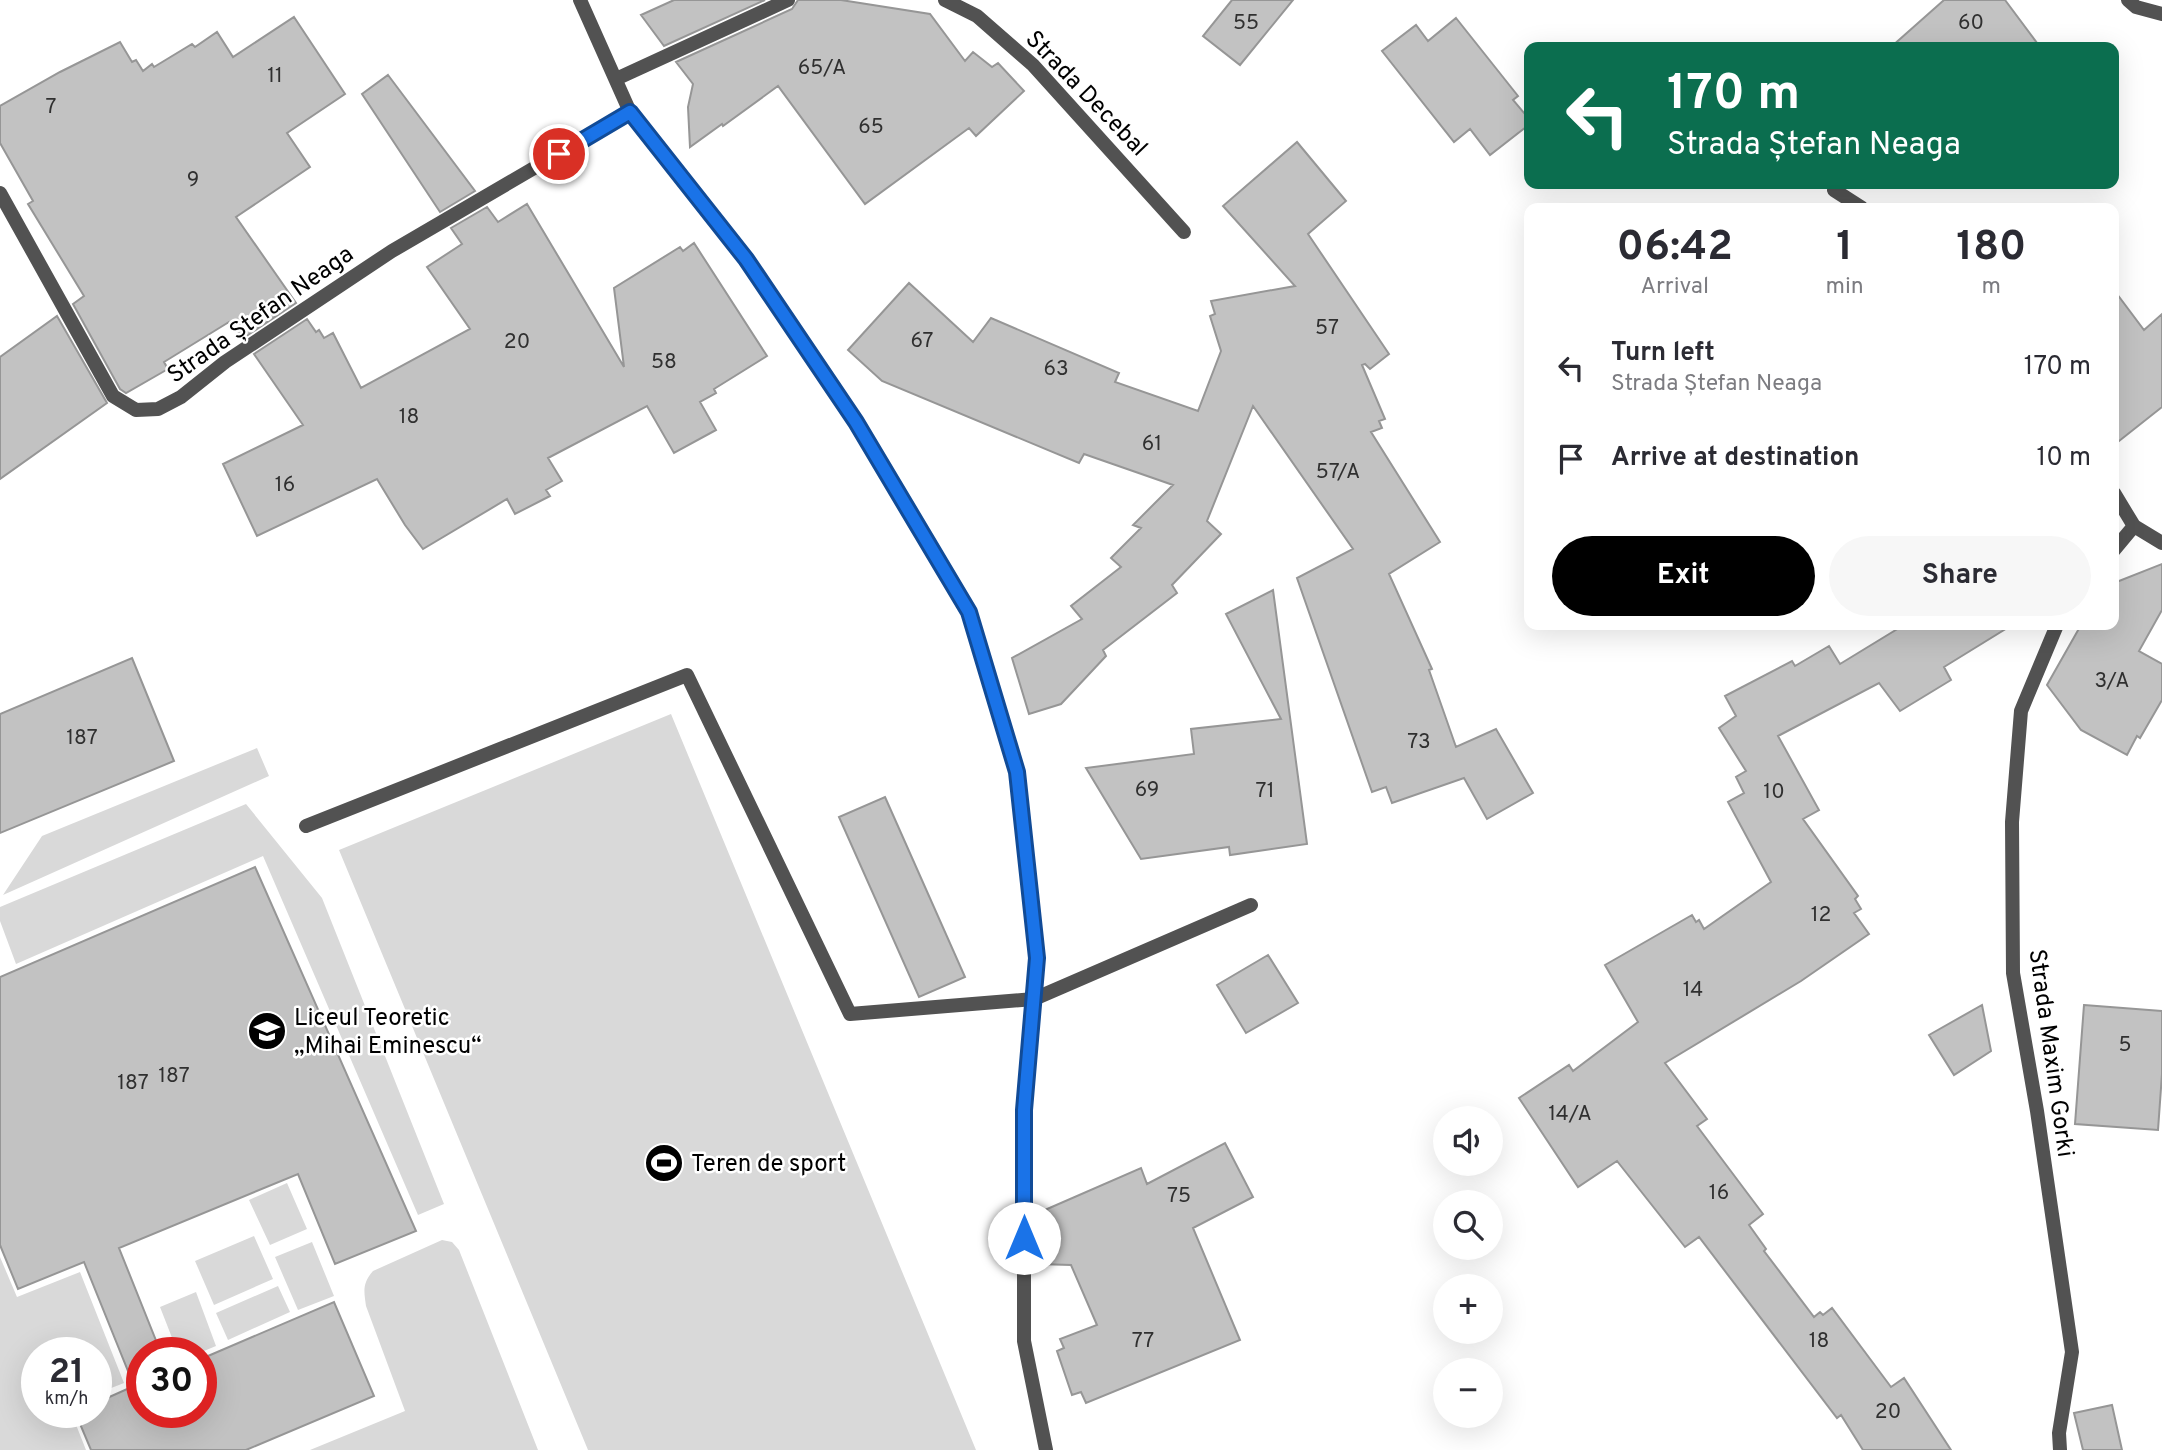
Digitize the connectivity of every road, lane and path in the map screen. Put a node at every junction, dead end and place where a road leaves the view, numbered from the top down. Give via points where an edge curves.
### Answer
1 (580, 0) edge
2 (788, 0) edge
3 (945, 0) edge
4 (2128, 0) edge
5 (2162, 14) edge
6 (616, 79) junction
7 (630, 112) junction
8 (1834, 190) dead end
9 (0, 193) edge
10 (1854, 203) edge
11 (1184, 232) dead end
12 (2119, 501) edge
13 (2134, 526) junction
14 (2162, 543) edge
15 (2119, 544) edge
16 (2055, 630) edge
17 (306, 826) dead end
18 (1251, 905) dead end
19 (1034, 999) junction
20 (1046, 1450) edge
21 (2060, 1450) edge

1 - 6 street
2 - 6 street
3 - 11 street, Strada Decebal via 977,16 1033,65
4 - 5 street
6 - 7 street
7 - 9 street, Strada Ștefan Neaga via 392,251 158,409 136,410 113,396
7 - 19 street via 754,270 856,422 969,612 1017,772 1037,958
8 - 10 street
12 - 13 street
13 - 14 street
13 - 15 street
16 - 21 street, Strada Maxim Gorki via 2021,711 2012,822 2013,973 2072,1352
17 - 19 street via 687,676 850,1014
18 - 19 street
19 - 20 street via 1024,1110 1024,1341

